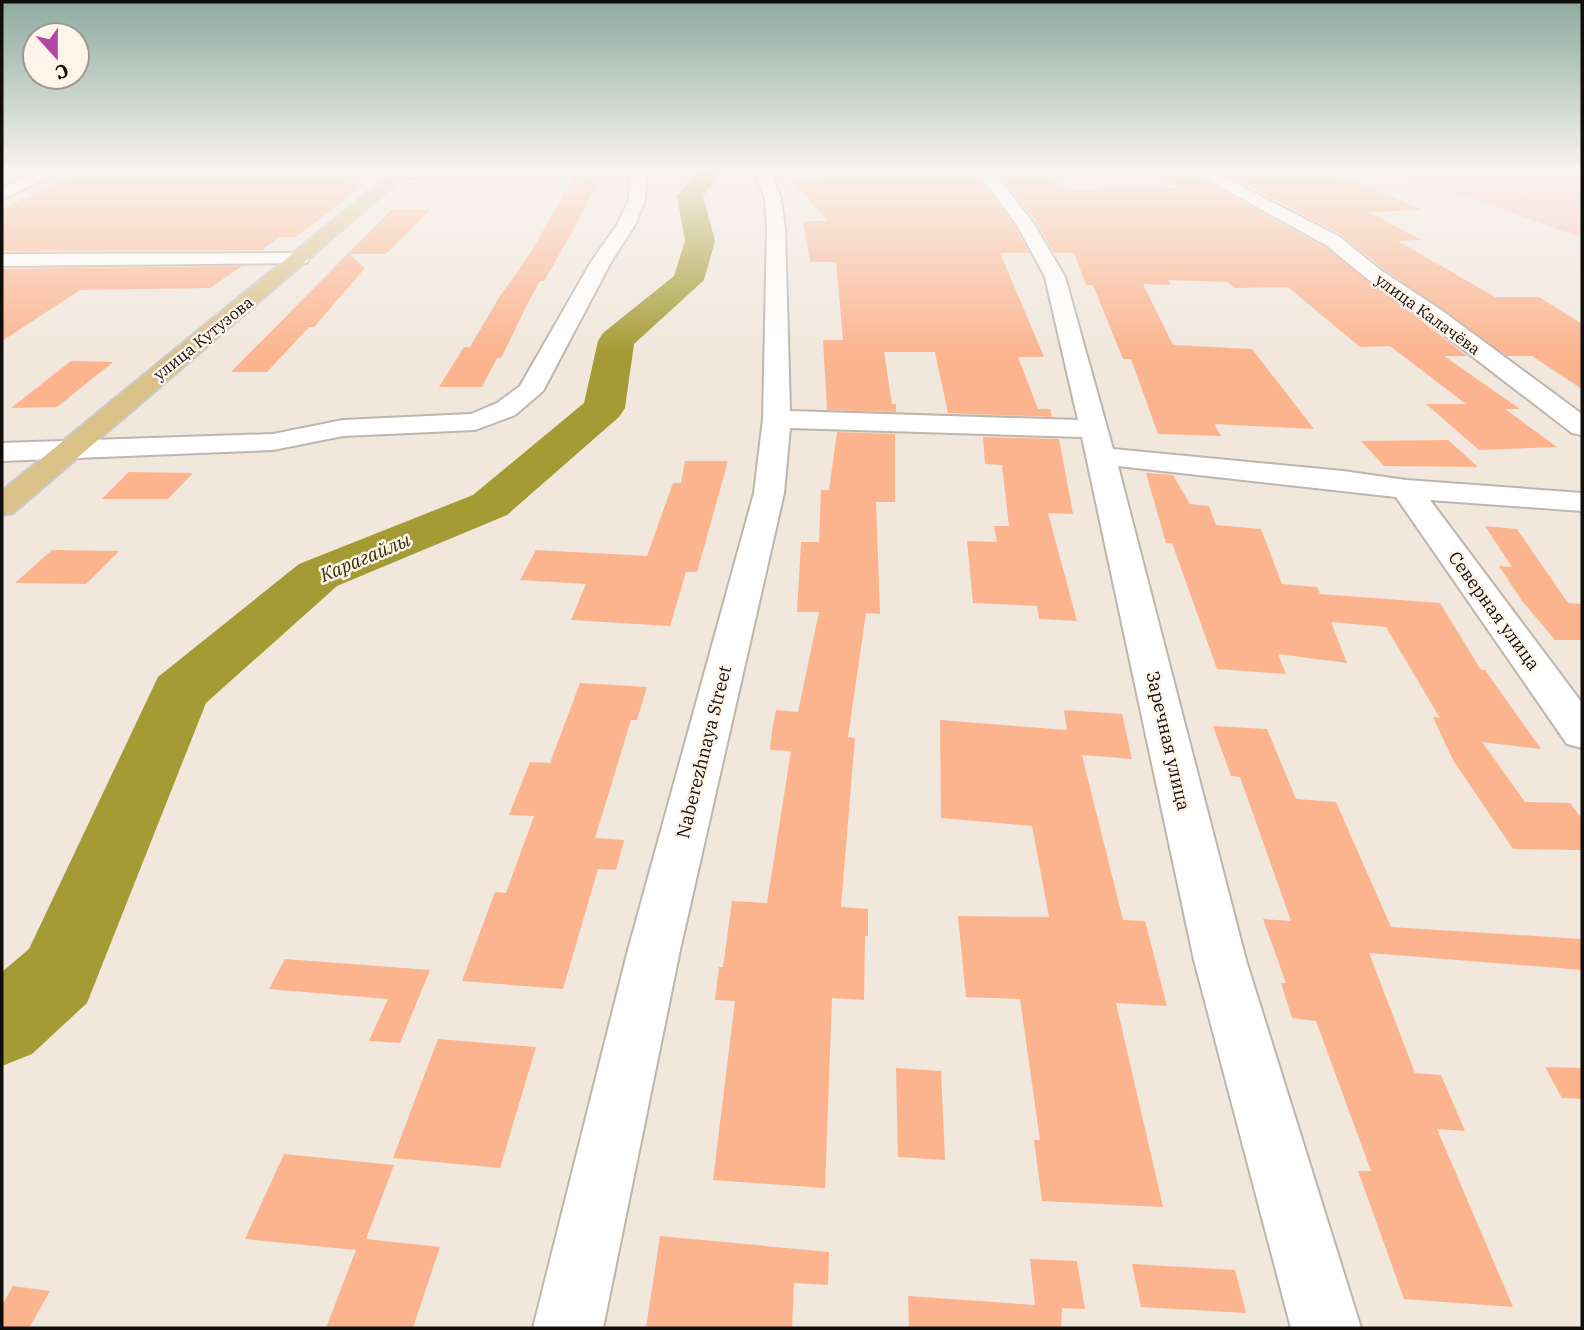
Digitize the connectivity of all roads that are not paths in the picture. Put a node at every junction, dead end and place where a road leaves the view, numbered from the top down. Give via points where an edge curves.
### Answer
1 (332, 231) edge
2 (622, 231) edge
3 (776, 231) edge
4 (1029, 231) edge
5 (1317, 231) edge
6 (299, 259) junction
7 (2, 260) edge
8 (777, 419) junction
9 (1582, 427) edge
10 (1097, 443) junction
11 (66, 450) junction
12 (2, 452) edge
13 (1406, 489) junction
14 (1582, 502) edge
15 (2, 506) edge
16 (1582, 733) edge
17 (568, 1328) edge
18 (1326, 1328) edge

1 - 6 main road, улица Кутузова
2 - 11 street via 530,391 506,409 475,422 343,428 273,442
3 - 8 street, Naberezhnaya Street
4 - 10 street, Заречная улица via 1055,277
5 - 9 street, улица Калачёва
6 - 7 street
6 - 11 main road, улица Кутузова
8 - 10 street
8 - 17 street, Naberezhnaya Street via 769,493 654,950
10 - 13 street
10 - 18 street, Заречная улица via 1220,960
11 - 12 street
11 - 15 main road, улица Кутузова
13 - 14 street
13 - 16 street, Северная улица

